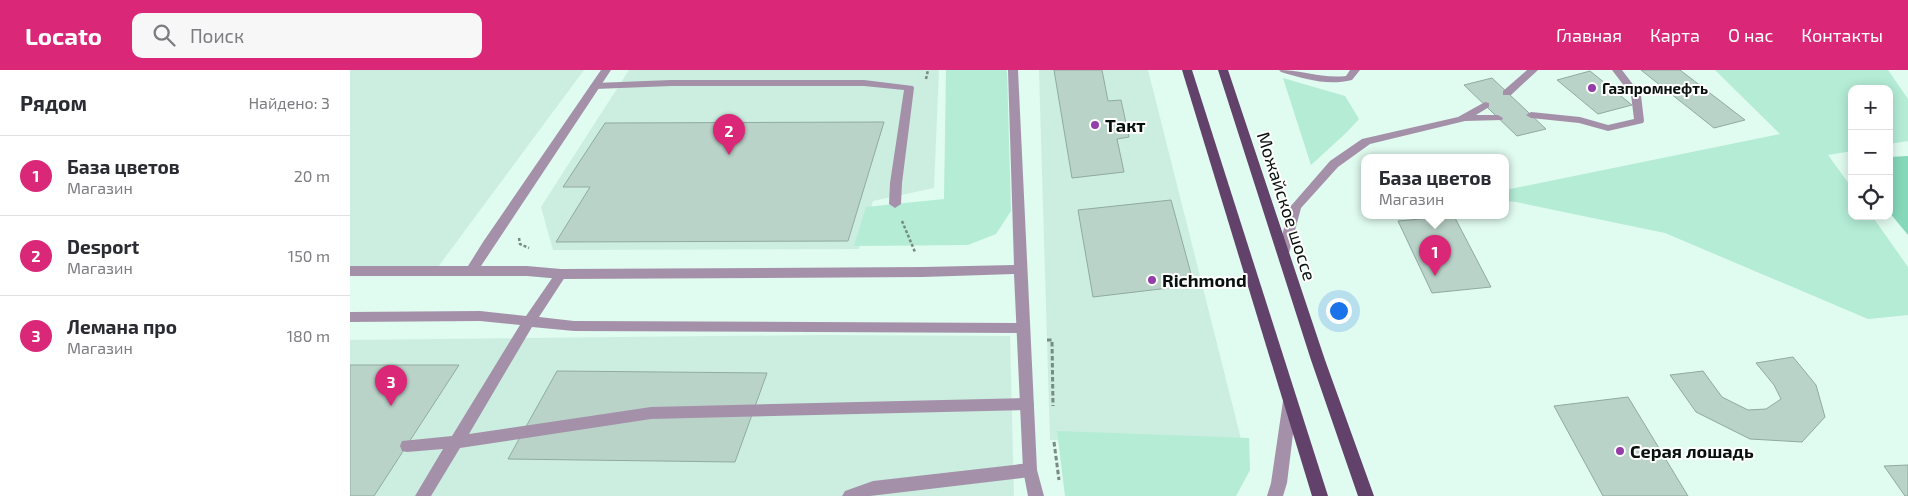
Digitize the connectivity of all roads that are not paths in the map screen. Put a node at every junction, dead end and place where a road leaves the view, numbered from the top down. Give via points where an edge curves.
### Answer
1 (606, 70) edge
2 (1014, 70) edge
3 (1187, 70) edge
4 (1223, 70) edge
5 (1284, 70) edge
6 (1355, 70) edge
7 (1533, 70) edge
8 (1617, 70) edge
9 (595, 86) junction
10 (1507, 93) dead end
11 (1485, 105) dead end
12 (1531, 115) dead end
13 (1461, 118) junction
14 (1498, 118) dead end
15 (895, 204) road end
16 (1283, 253) junction
17 (1020, 269) junction
18 (350, 270) edge
19 (472, 271) junction
20 (561, 274) junction
21 (350, 317) edge
22 (530, 321) junction
23 (1023, 328) junction
24 (1290, 398) junction
25 (1027, 404) junction
26 (455, 442) junction
27 (407, 446) dead end
28 (1030, 470) junction
29 (423, 496) edge
30 (850, 496) edge
31 (1036, 496) edge
32 (1275, 496) edge
33 (1320, 496) edge
34 (1366, 496) edge

1 - 9 street
2 - 17 street
3 - 24 main road
4 - 16 main road, Можайское шоссе
5 - 6 street via 1331,81 1349,78
7 - 10 street
8 - 12 street via 1636,95 1639,121 1608,128 1580,120
9 - 15 street via 864,83 909,88
9 - 19 street
11 - 13 street
13 - 14 street
13 - 16 street via 1366,141 1334,164 1296,207
16 - 34 main road, Можайское шоссе
17 - 20 street
17 - 23 street
18 - 19 street
19 - 20 street
20 - 22 street
21 - 22 street via 480,316
22 - 23 street via 574,326
22 - 26 street
23 - 25 street
24 - 32 street
24 - 33 main road
25 - 26 street via 651,413
25 - 28 street
26 - 27 street
26 - 29 street
28 - 30 street via 873,488
28 - 31 street

